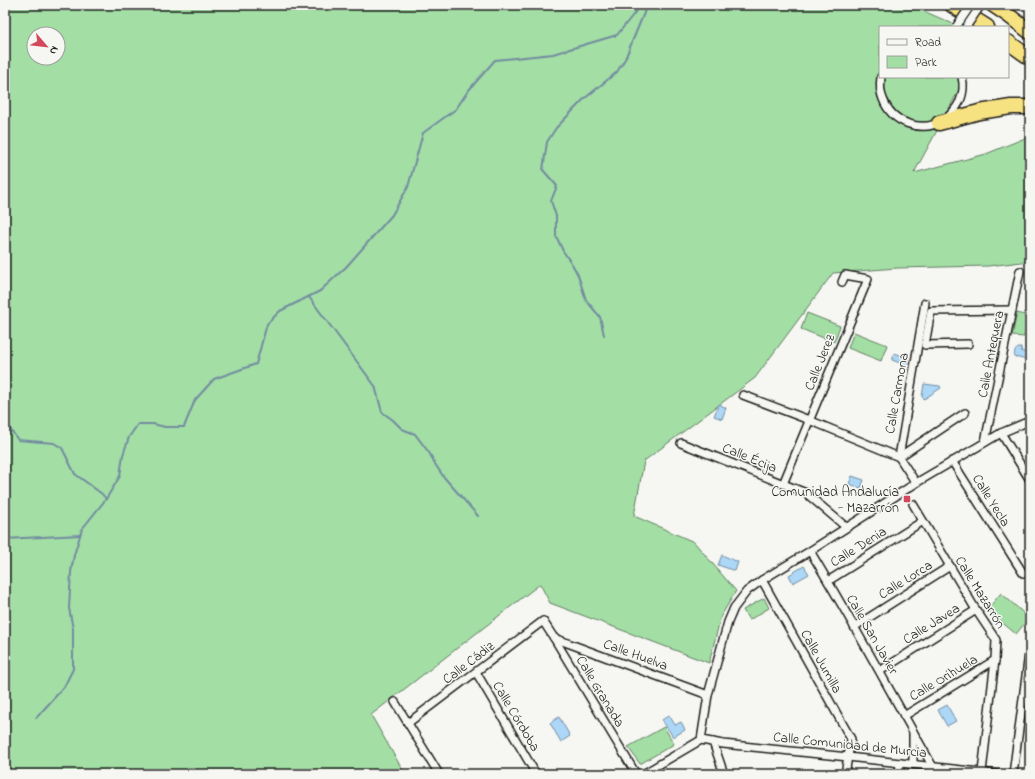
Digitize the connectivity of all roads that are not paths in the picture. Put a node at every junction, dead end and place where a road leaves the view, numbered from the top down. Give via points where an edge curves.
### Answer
1 (952, 5) edge
2 (971, 5) edge
3 (981, 5) edge
4 (993, 5) edge
5 (957, 26) edge
6 (967, 26) edge
7 (985, 26) edge
8 (1030, 32) edge
9 (1009, 43) edge
10 (1030, 58) edge
11 (881, 78) edge
12 (962, 78) edge
13 (1030, 107) edge
14 (939, 123) junction
15 (1020, 271) dead end
16 (842, 282) dead end
17 (925, 303) dead end
18 (1012, 310) junction
19 (968, 344) dead end
20 (743, 395) dead end
21 (965, 413) dead end
22 (809, 420) junction
23 (1030, 422) edge
24 (1001, 433) junction
25 (985, 442) junction
26 (681, 443) dead end
27 (899, 457) junction
28 (952, 461) junction
29 (1030, 480) edge
30 (916, 482) junction
31 (783, 484) junction
32 (913, 504) dead end
33 (922, 521) junction
34 (846, 527) junction
35 (810, 551) junction
36 (950, 566) junction
37 (1023, 573) dead end
38 (762, 580) junction
39 (828, 581) junction
40 (976, 610) junction
41 (543, 622) joint
42 (854, 626) junction
43 (554, 638) junction
44 (1030, 646) edge
45 (995, 660) junction
46 (880, 671) junction
47 (476, 672) junction
48 (708, 695) junction
49 (395, 702) dead end
50 (904, 716) junction
51 (408, 723) junction
52 (913, 731) junction
53 (701, 740) junction
54 (713, 742) junction
55 (848, 757) junction
56 (900, 763) junction
57 (913, 764) junction
58 (934, 767) junction
59 (982, 772) junction
60 (439, 774) edge
61 (536, 774) edge
62 (636, 774) edge
63 (643, 774) edge
64 (724, 774) edge
65 (845, 774) edge
66 (899, 774) edge
67 (997, 774) edge
68 (1013, 774) edge

1 - 7 highway
2 - 5 street, bridge
3 - 6 street, bridge
4 - 8 highway
9 - 10 highway
11 - 14 street via 882,97 895,117 916,126
12 - 14 street via 962,94 957,107 949,117
13 - 14 highway via 979,112
15 - 18 street, Calle Antequera
16 - 22 street, Calle Jerez via 845,275 868,278
17 - 27 street, Calle Carmona
18 - 19 street via 931,311 925,345
18 - 25 street, Calle Antequera
20 - 22 street
21 - 27 street
22 - 27 street
22 - 31 street, Calle Jerez
23 - 24 street
24 - 25 street
24 - 29 street
25 - 28 street
26 - 31 street, Calle Écija
27 - 30 street
28 - 30 street
28 - 37 street, Calle Yecla
30 - 34 street
31 - 34 street, Calle Écija via 806,493
32 - 33 street, Calle Mazarrón
33 - 36 street, Calle Mazarrón
33 - 39 street, Calle Denia
34 - 35 street
35 - 38 street
35 - 39 street, Calle San Javier
36 - 40 street, Calle Mazarrón
36 - 42 street, Calle Lorca
38 - 48 street via 747,591 734,608
38 - 55 street, Calle Jumilla via 851,740
39 - 42 street, Calle San Javier
40 - 45 street, Calle Mazarrón via 996,640
40 - 46 street, Calle Javea
41 - 43 street, Calle Granada
41 - 47 street, Calle Cádiz
42 - 46 street, Calle San Javier
43 - 48 street, Calle Huelva
43 - 62 street, Calle Granada
44 - 68 street
45 - 50 street, Calle Orihuela
45 - 59 street, Calle Mazarrón
46 - 50 street, Calle San Javier
47 - 51 street, Calle Cádiz
47 - 61 street, Calle Córdoba
48 - 53 street
49 - 51 street
50 - 52 street, Calle San Javier
51 - 60 street
52 - 57 street
52 - 58 street, Calle San Javier
53 - 54 street, Calle Comunidad de Murcia
53 - 63 street
54 - 55 street, Calle Comunidad de Murcia
54 - 64 street
55 - 56 street, Calle Comunidad de Murcia
55 - 65 street, Calle Jumilla
56 - 57 street, Calle Comunidad de Murcia
56 - 66 street
57 - 58 street, Calle Comunidad de Murcia
58 - 59 street, Calle Comunidad de Murcia
59 - 67 street, Calle Comunidad de Murcia

